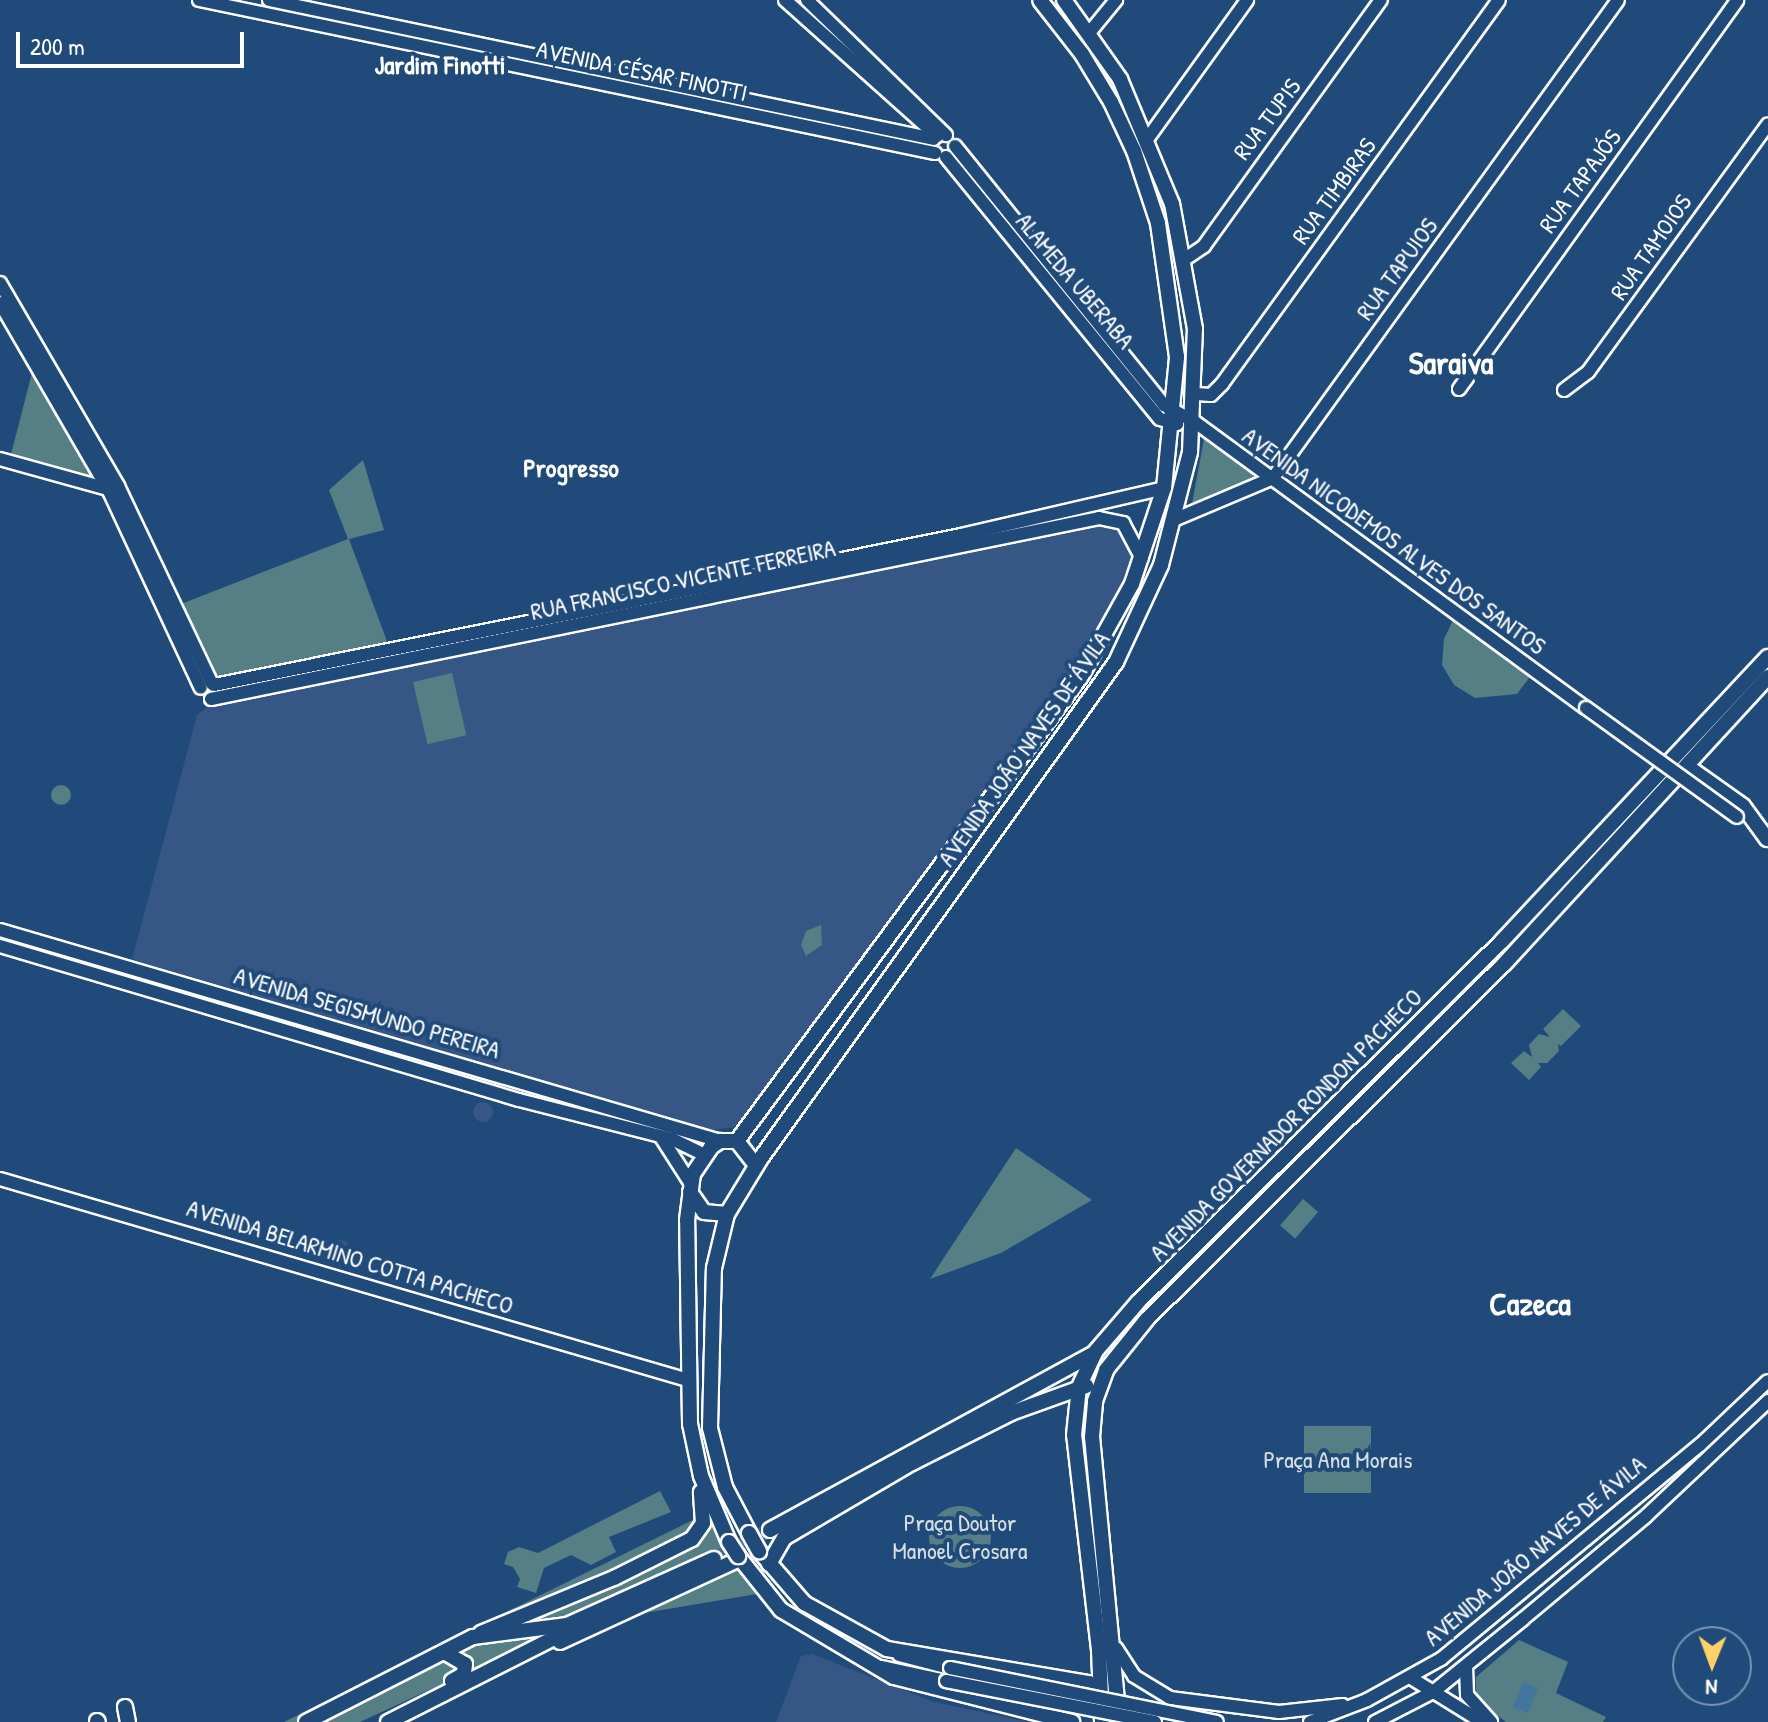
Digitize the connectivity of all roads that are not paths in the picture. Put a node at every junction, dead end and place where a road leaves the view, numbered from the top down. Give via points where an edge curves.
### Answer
1 (199, 0) edge
2 (269, 0) edge
3 (785, 0) edge
4 (807, 0) edge
5 (1040, 0) edge
6 (1064, 0) edge
7 (1116, 0) edge
8 (1247, 0) edge
9 (1381, 0) edge
10 (1499, 0) edge
11 (1618, 0) edge
12 (1737, 0) edge
13 (1089, 33) junction
14 (1768, 124) edge
15 (939, 137) junction
16 (1148, 138) junction
17 (955, 146) junction
18 (940, 155) junction
19 (1185, 259) junction
20 (0, 283) edge
21 (0, 303) edge
22 (1459, 389) dead end
23 (1564, 390) dead end
24 (1196, 394) junction
25 (1174, 419) junction
26 (1195, 425) junction
27 (0, 459) edge
28 (1273, 478) junction
29 (1164, 488) junction
30 (114, 489) junction
31 (1176, 519) junction
32 (1010, 529) junction
33 (1142, 559) junction
34 (1768, 657) edge
35 (1768, 677) edge
36 (209, 686) junction
37 (1688, 767) junction
38 (991, 801) junction
39 (1004, 818) junction
40 (1767, 839) edge
41 (0, 930) edge
42 (0, 946) edge
43 (97, 959) junction
44 (92, 975) junction
45 (661, 1137) junction
46 (720, 1141) junction
47 (737, 1141) junction
48 (703, 1154) junction
49 (756, 1165) junction
50 (0, 1179) edge
51 (691, 1188) junction
52 (727, 1214) junction
53 (1095, 1352) junction
54 (688, 1380) junction
55 (1768, 1381) edge
56 (1099, 1386) junction
57 (1079, 1387) junction
58 (711, 1391) junction
59 (1768, 1401) edge
60 (914, 1456) junction
61 (701, 1476) junction
62 (747, 1531) junction
63 (771, 1533) tunnel mouth
64 (739, 1558) junction
65 (769, 1564) junction
66 (1515, 1598) junction
67 (1529, 1614) junction
68 (473, 1637) junction
69 (1116, 1648) junction
70 (887, 1649) junction
71 (1099, 1650) junction
72 (444, 1652) junction
73 (879, 1666) junction
74 (1466, 1666) junction
75 (948, 1674) junction
76 (478, 1675) junction
77 (1045, 1677) junction
78 (1411, 1678) junction
79 (1077, 1681) junction
80 (1433, 1692) junction
81 (1102, 1693) junction
82 (1362, 1702) junction
83 (1193, 1703) junction
84 (1040, 1714) junction
85 (1118, 1721) edge
86 (306, 1722) edge
87 (386, 1722) edge
88 (1072, 1722) edge
89 (1102, 1722) edge
90 (1155, 1722) edge
91 (1176, 1722) edge
92 (1217, 1722) edge
93 (1310, 1722) edge
94 (1375, 1722) edge
95 (1482, 1722) edge
96 (1491, 1722) edge

1 - 18 main road, AVENIDA CÉSAR FINOTTI
2 - 15 main road, AVENIDA CÉSAR FINOTTI
3 - 15 main road, ALAMEDA UBERABA
4 - 15 main road, ALAMEDA UBERABA
5 - 25 main road, AVENIDA JOÃO NAVES DE ÁVILA via 1103,89 1152,201 1174,308
6 - 13 main road, AVENIDA JOÃO NAVES DE ÁVILA
7 - 13 main road
8 - 16 main road
9 - 19 main road, RUA TUPIS via 1204,246
10 - 24 main road, RUA TIMBIRAS via 1222,384 1211,395
11 - 28 main road, RUA TAPUIOS
12 - 22 main road, RUA TAPAJÓS
13 - 16 main road, AVENIDA JOÃO NAVES DE ÁVILA via 1120,79
14 - 23 main road, RUA TAMOIOS via 1588,372
15 - 17 main road, ALAMEDA UBERABA
15 - 18 main road
16 - 19 main road, AVENIDA JOÃO NAVES DE ÁVILA
17 - 18 main road
17 - 25 main road, ALAMEDA UBERABA
18 - 25 main road, ALAMEDA UBERABA via 1160,419
19 - 24 main road, AVENIDA JOÃO NAVES DE ÁVILA via 1195,329
20 - 30 main road
21 - 30 main road
24 - 26 main road, AVENIDA JOÃO NAVES DE ÁVILA
25 - 26 main road
25 - 29 main road, AVENIDA JOÃO NAVES DE ÁVILA
26 - 28 main road, AVENIDA NICODEMOS ALVES DOS SANTOS
26 - 31 main road, AVENIDA JOÃO NAVES DE ÁVILA
27 - 30 main road
28 - 31 main road
28 - 40 main road, AVENIDA NICODEMOS ALVES DOS SANTOS, bridge
29 - 32 main road, RUA FRANCISCO VICENTE FERREIRA
29 - 33 main road, AVENIDA JOÃO NAVES DE ÁVILA
30 - 36 main road
31 - 39 main road, AVENIDA JOÃO NAVES DE ÁVILA via 1155,582 1116,662
32 - 33 main road, RUA FRANCISCO VICENTE FERREIRA via 1113,517 1132,531
32 - 36 main road, RUA FRANCISCO VICENTE FERREIRA
32 - 36 main road, RUA FRANCISCO VICENTE FERREIRA via 211,699 203,697
33 - 38 main road, AVENIDA JOÃO NAVES DE ÁVILA via 1094,656
34 - 53 main road, AVENIDA GOVERNADOR RONDON PACHECO via 1502,941 1139,1301
35 - 37 main road, AVENIDA GOVERNADOR RONDON PACHECO
37 - 40 main road via 1743,806
37 - 56 main road, AVENIDA GOVERNADOR RONDON PACHECO via 1504,964 1147,1319
38 - 39 main road
38 - 47 main road, AVENIDA JOÃO NAVES DE ÁVILA
39 - 49 main road, AVENIDA JOÃO NAVES DE ÁVILA
41 - 43 main road, AVENIDA SEGISMUNDO PEREIRA
42 - 44 main road, AVENIDA SEGISMUNDO PEREIRA
43 - 44 main road
43 - 46 main road, AVENIDA SEGISMUNDO PEREIRA
44 - 45 main road, AVENIDA SEGISMUNDO PEREIRA
45 - 48 main road, AVENIDA SEGISMUNDO PEREIRA
45 - 51 main road
46 - 47 main road
46 - 48 main road
47 - 49 main road
48 - 51 main road
49 - 52 main road
50 - 54 main road, AVENIDA BELARMINO COTTA PACHECO
51 - 52 main road via 704,1212
51 - 54 main road
52 - 58 main road via 714,1268
53 - 57 main road, AVENIDA GOVERNADOR RONDON PACHECO
53 - 60 main road
54 - 58 main road
54 - 61 main road
55 - 66 main road, AVENIDA JOÃO NAVES DE ÁVILA
56 - 57 main road
56 - 69 main road via 1094,1464
57 - 60 main road
57 - 71 main road, AVENIDA GOVERNADOR RONDON PACHECO via 1074,1452
58 - 62 main road via 714,1451
59 - 67 main road, AVENIDA JOÃO NAVES DE ÁVILA via 1646,1516
60 - 62 main road
60 - 63 main road
60 - 65 main road via 784,1538
61 - 64 main road, bridge
61 - 68 main road via 703,1523 692,1539
62 - 65 main road, bridge
64 - 73 main road via 781,1610 823,1639
64 - 76 main road
65 - 70 main road via 804,1603
66 - 67 main road
66 - 78 main road, AVENIDA JOÃO NAVES DE ÁVILA
67 - 74 main road, AVENIDA JOÃO NAVES DE ÁVILA
68 - 72 main road
68 - 76 main road via 567,1625 715,1562
69 - 83 main road via 1146,1687
69 - 85 main road
70 - 75 main road
70 - 77 main road
71 - 79 main road via 1088,1673
71 - 81 main road, AVENIDA GOVERNADOR RONDON PACHECO
72 - 86 main road
72 - 87 main road via 463,1660 464,1674
73 - 75 main road
73 - 84 main road via 921,1685
74 - 80 main road, AVENIDA JOÃO NAVES DE ÁVILA
74 - 96 main road via 1467,1695
75 - 90 main road, bridge
75 - 92 main road, bridge
76 - 87 main road
77 - 79 main road
77 - 84 main road via 1052,1696
78 - 80 main road
78 - 82 main road, AVENIDA JOÃO NAVES DE ÁVILA
79 - 81 main road
80 - 94 main road, AVENIDA JOÃO NAVES DE ÁVILA
80 - 95 main road
81 - 85 main road
81 - 89 main road, AVENIDA GOVERNADOR RONDON PACHECO
82 - 83 main road via 1279,1712
82 - 93 main road, AVENIDA JOÃO NAVES DE ÁVILA
83 - 91 main road
84 - 88 main road

